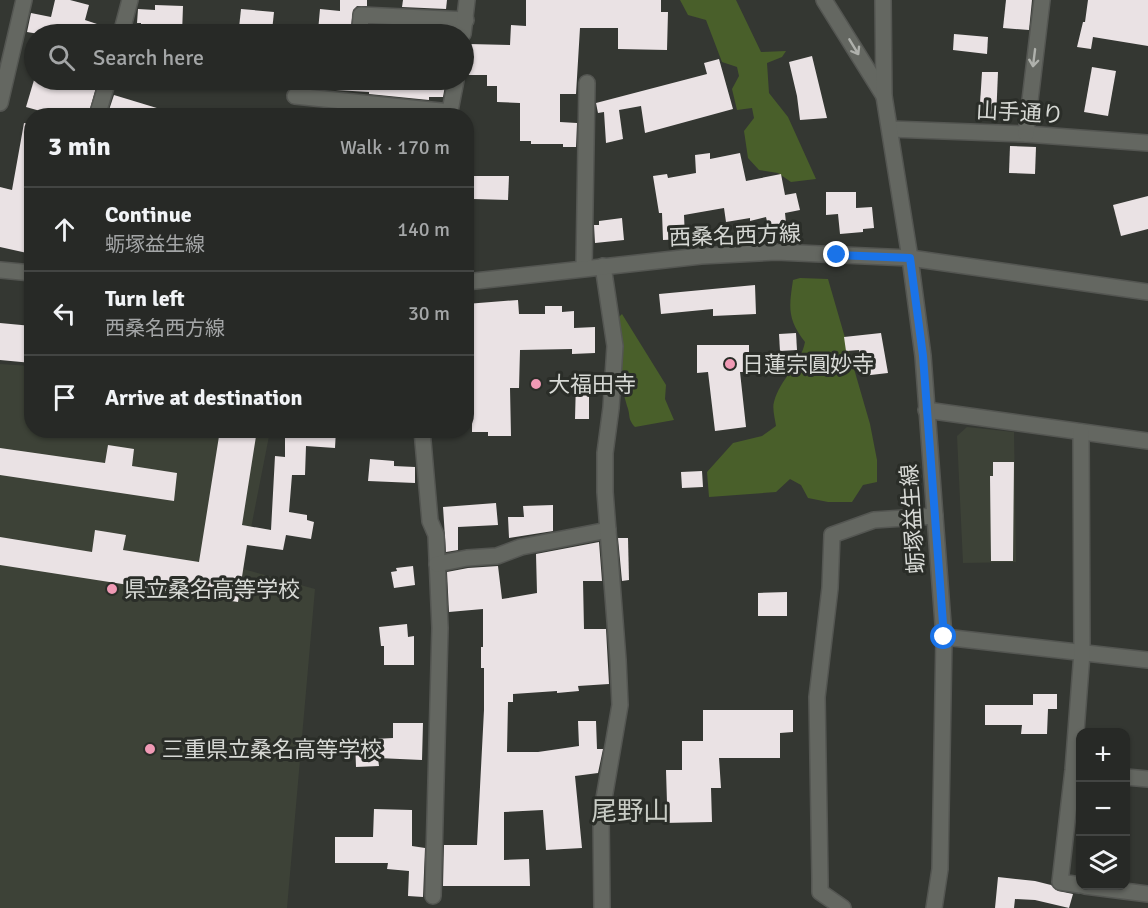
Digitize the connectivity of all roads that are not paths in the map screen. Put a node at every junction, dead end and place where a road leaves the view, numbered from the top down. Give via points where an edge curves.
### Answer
1 (24, 0) edge
2 (130, 0) edge
3 (467, 0) edge
4 (824, 0) edge
5 (883, 0) edge
6 (1042, 0) edge
7 (123, 24) edge
8 (361, 24) edge
9 (438, 24) edge
10 (464, 24) edge
11 (587, 83) dead end
12 (105, 90) edge
13 (454, 90) edge
14 (295, 96) dead end
15 (884, 96) junction
16 (0, 103) edge
17 (99, 108) edge
18 (398, 108) edge
19 (451, 108) edge
20 (890, 129) junction
21 (1026, 134) junction
22 (1148, 144) edge
23 (910, 258) junction
24 (603, 266) junction
25 (584, 268) junction
26 (0, 270) edge
27 (24, 272) edge
28 (474, 281) edge
29 (1148, 291) edge
30 (926, 410) junction
31 (1081, 432) junction
32 (423, 438) edge
33 (1148, 441) edge
34 (935, 516) junction
35 (608, 530) junction
36 (437, 564) junction
37 (944, 637) junction
38 (1082, 652) junction
39 (1148, 660) edge
40 (1079, 728) edge
41 (1130, 777) edge
42 (1076, 778) edge
43 (1148, 779) edge
44 (1076, 884) edge
45 (1119, 890) edge
46 (1148, 894) edge
47 (433, 896) dead end
48 (602, 908) edge
49 (843, 908) edge
50 (934, 908) edge

1 - 16 street
2 - 7 street
3 - 10 street
4 -> 15 street
5 - 15 street
6 -> 21 street
8 - 9 street via 361,15
11 - 25 street
12 - 17 street
13 - 19 street
14 - 18 street
15 - 20 street, 蛎塚益生線
20 - 21 street, 山手通り
20 - 23 street, 蛎塚益生線
21 - 22 street, 山手通り
23 - 24 street, 西桑名西方線 via 755,252
23 - 29 street, 西桑名西方線
23 - 30 street, 蛎塚益生線
24 - 25 street, 西桑名西方線
24 - 35 street via 615,346 605,453
25 - 28 street, 西桑名西方線
26 - 27 street
30 - 31 street
30 - 34 street, 蛎塚益生線
31 - 33 street
31 - 38 street
32 - 36 street
34 - 37 street, 蛎塚益生線
34 - 49 street via 874,520 832,535 817,697 820,892
35 - 36 street via 521,547 497,556
35 - 48 street via 620,705 601,816
36 - 47 street via 440,628
37 - 38 street
37 - 50 street, 蛎塚益生線 via 940,869
38 - 39 street
38 - 40 street
41 - 43 street
42 - 44 street via 1060,882
45 - 46 street

